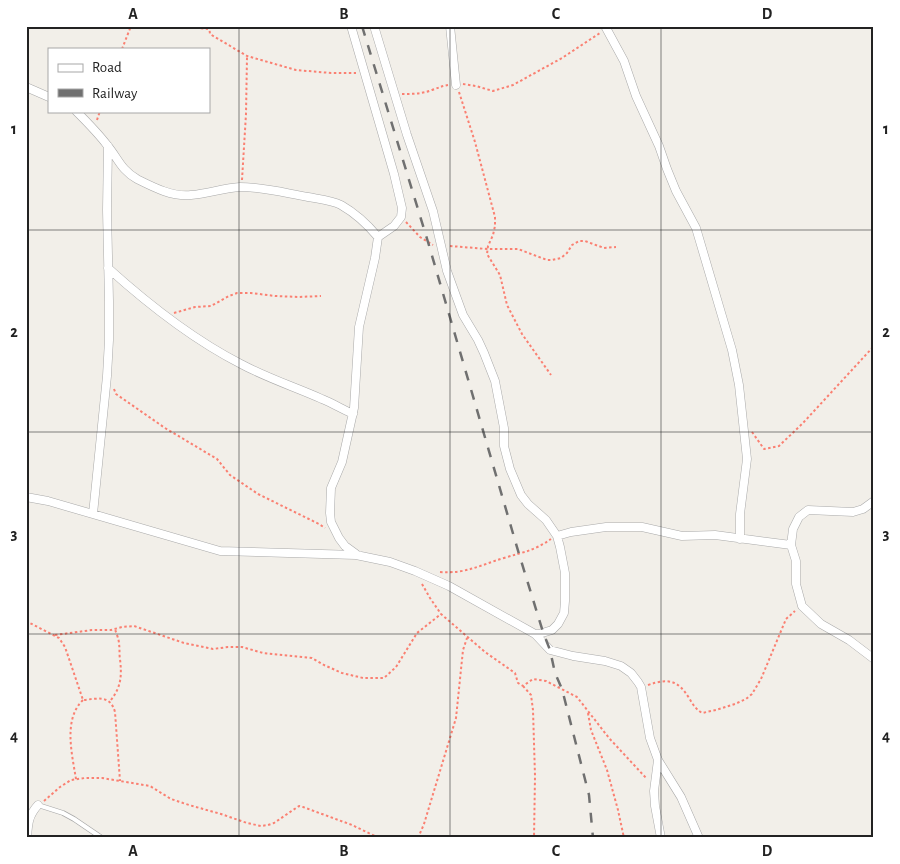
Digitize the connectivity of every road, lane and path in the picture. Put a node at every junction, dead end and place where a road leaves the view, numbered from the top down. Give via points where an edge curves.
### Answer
1 (131, 26) edge
2 (181, 26) edge
3 (351, 26) edge
4 (374, 26) edge
5 (450, 26) edge
6 (208, 28) edge
7 (606, 28) edge
8 (122, 48) edge
9 (247, 56) junction
10 (364, 73) junction
11 (456, 84) junction
12 (26, 87) edge
13 (395, 94) junction
14 (48, 97) edge
15 (77, 112) edge
16 (108, 146) junction
17 (242, 187) junction
18 (401, 217) junction
19 (378, 238) junction
20 (616, 247) dead end
21 (441, 248) junction
22 (487, 249) junction
23 (108, 268) junction
24 (321, 296) dead end
25 (165, 316) junction
26 (874, 346) edge
27 (551, 375) dead end
28 (107, 376) junction
29 (353, 414) junction
30 (752, 432) dead end
31 (26, 497) edge
32 (874, 500) edge
33 (93, 514) junction
34 (325, 529) dead end
35 (557, 536) junction
36 (740, 539) junction
37 (791, 545) junction
38 (356, 555) junction
39 (415, 571) junction
40 (435, 572) dead end
41 (802, 606) junction
42 (441, 614) junction
43 (26, 621) edge
44 (115, 629) junction
45 (535, 634) junction
46 (55, 635) junction
47 (467, 638) dead end
48 (874, 658) edge
49 (523, 686) junction
50 (641, 687) junction
51 (83, 700) junction
52 (110, 701) junction
53 (588, 710) junction
54 (658, 760) junction
55 (76, 779) junction
56 (120, 781) junction
57 (654, 791) junction
58 (38, 805) junction
59 (27, 838) edge
60 (102, 838) edge
61 (379, 838) edge
62 (418, 838) edge
63 (534, 838) edge
64 (624, 838) edge
65 (661, 838) edge
66 (699, 838) edge

1 - 8 path
2 - 6 path
3 - 10 street
4 - 13 street
5 - 11 street
6 - 9 path via 210,34
7 - 11 path via 562,58 513,85 493,90
7 - 36 street via 624,61 673,184 696,228 732,350 747,458
9 - 10 path via 296,70
9 - 17 path
10 - 18 street via 400,196
11 - 13 path via 415,94
11 - 22 path via 495,217
12 - 14 street
13 - 21 street via 433,211
15 - 16 street
16 - 17 street via 126,172 174,194 192,195
16 - 23 street
17 - 19 street via 339,204
18 - 19 street
18 - 21 path via 420,237
19 - 29 street via 359,327
20 - 22 path via 604,248 579,241 561,258 552,260 518,249
21 - 22 path
21 - 35 street via 463,315 484,352 495,382 504,428 504,446 515,484 521,496 546,520
22 - 27 path via 500,275 507,305 522,334
23 - 25 street
23 - 28 street
24 - 25 path via 237,293 211,306
25 - 29 street via 203,343 241,364
26 - 30 path via 779,446 764,449
28 - 33 street
28 - 34 path via 116,394 216,459 230,475 258,494
29 - 38 street via 342,462 332,488 330,513 339,538
31 - 33 street
32 - 37 street via 853,512 808,510 799,517
33 - 38 street via 220,551
35 - 36 street via 606,527 642,527 682,536 715,535
35 - 40 path via 531,551 480,568
35 - 45 street via 565,574 564,613 552,630
36 - 37 street
37 - 41 street
38 - 39 street
39 - 42 path
39 - 45 street via 449,586
41 - 48 street via 822,624
41 - 50 path via 786,618 761,679 746,699 702,713 696,710 677,684 668,681
42 - 44 path via 417,633 396,667 384,678 363,678 312,658 263,653 242,647 213,649 134,626
42 - 49 path via 485,652 515,672
43 - 46 path
44 - 46 path
44 - 52 path via 122,668
45 - 50 street via 550,650 621,666
46 - 51 path via 65,647
47 - 62 path via 456,718
49 - 53 path via 533,679 546,680 577,696
49 - 63 path via 531,695 533,710
50 - 54 street via 650,738
51 - 52 path
51 - 55 path via 77,706 71,724
52 - 56 path via 115,712
53 - 57 path via 609,738 643,773
53 - 64 path via 590,730 607,770
54 - 57 street
54 - 66 street via 681,797
55 - 56 path
55 - 58 path
56 - 61 path via 150,786 171,799 262,826 274,823 300,806
57 - 65 street
58 - 59 street via 32,811
58 - 60 lane via 63,813

